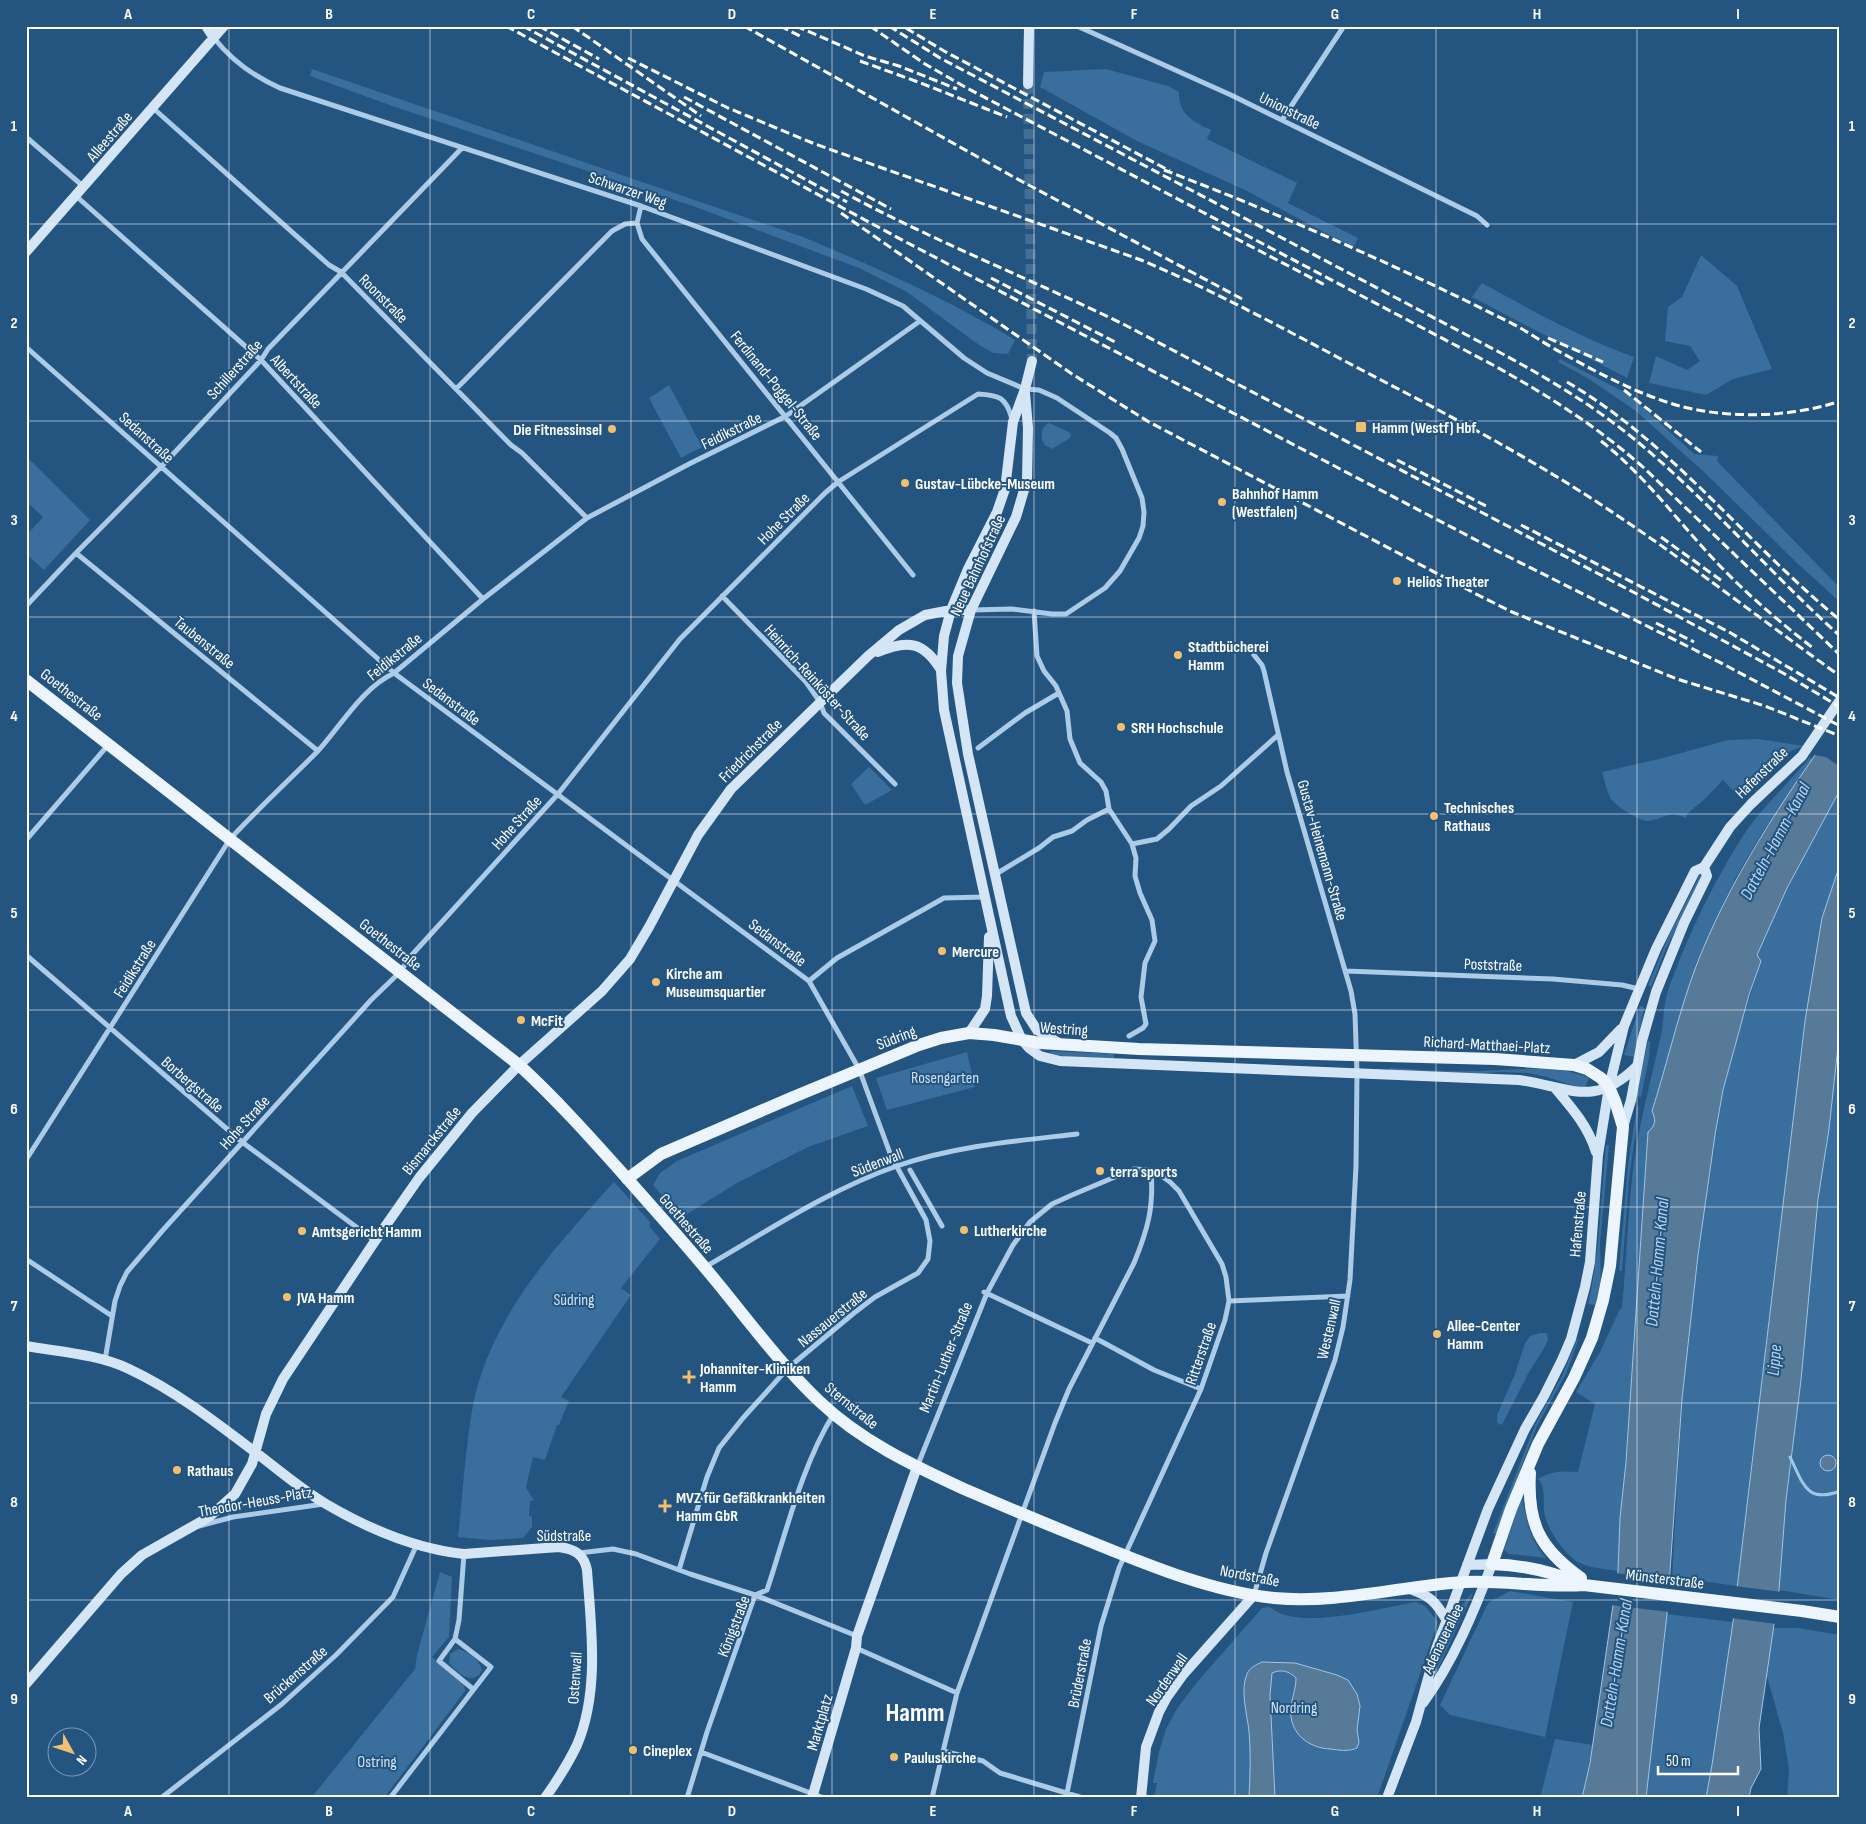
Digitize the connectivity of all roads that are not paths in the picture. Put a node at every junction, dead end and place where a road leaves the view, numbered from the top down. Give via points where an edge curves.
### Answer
1 (206, 26) edge
2 (224, 26) edge
3 (1029, 26) edge
4 (1077, 26) edge
5 (1344, 26) edge
6 (214, 38) junction
7 (1028, 84) tunnel mouth
8 (153, 108) junction
9 (1282, 120) junction
10 (26, 137) edge
11 (462, 148) junction
12 (84, 187) junction
13 (76, 196) junction
14 (641, 206) junction
15 (637, 223) junction
16 (1486, 225) dead end
17 (26, 252) edge
18 (341, 272) junction
19 (920, 321) junction
20 (26, 347) edge
21 (261, 360) junction
22 (1032, 362) tunnel mouth
23 (456, 389) junction
24 (1025, 389) junction
25 (786, 416) junction
26 (1013, 422) junction
27 (162, 466) junction
28 (838, 482) junction
29 (587, 518) junction
30 (76, 553) junction
31 (912, 574) dead end
32 (722, 596) junction
33 (484, 599) junction
34 (26, 606) edge
35 (951, 610) junction
36 (971, 610) junction
37 (1034, 611) junction
38 (1254, 655) dead end
39 (868, 656) junction
40 (941, 671) junction
41 (394, 673) junction
42 (26, 680) edge
43 (1060, 693) junction
44 (1840, 700) edge
45 (820, 702) junction
46 (1278, 735) junction
47 (109, 744) junction
48 (978, 748) dead end
49 (318, 751) junction
50 (895, 784) dead end
51 (558, 794) junction
52 (1109, 809) junction
53 (230, 839) junction
54 (26, 840) edge
55 (1132, 844) junction
56 (1704, 867) junction
57 (996, 874) junction
58 (674, 880) junction
59 (984, 897) junction
60 (990, 924) junction
61 (26, 955) edge
62 (1346, 971) junction
63 (400, 972) junction
64 (809, 981) junction
65 (1639, 989) junction
66 (1624, 1026) junction
67 (111, 1029) junction
68 (969, 1033) junction
69 (1129, 1036) dead end
70 (1022, 1040) junction
71 (1062, 1044) junction
72 (1356, 1056) junction
73 (519, 1065) junction
74 (1574, 1065) junction
75 (1637, 1066) junction
76 (859, 1069) junction
77 (1357, 1073) junction
78 (1609, 1087) junction
79 (1555, 1088) junction
80 (1623, 1127) junction
81 (1076, 1134) dead end
82 (242, 1142) junction
83 (1598, 1155) junction
84 (26, 1160) edge
85 (897, 1166) junction
86 (910, 1170) dead end
87 (1151, 1170) junction
88 (627, 1179) junction
89 (942, 1226) dead end
90 (375, 1241) junction
91 (930, 1251) joint
92 (26, 1259) edge
93 (704, 1267) junction
94 (985, 1293) junction
95 (1348, 1296) junction
96 (1229, 1301) junction
97 (112, 1316) junction
98 (1093, 1340) junction
99 (26, 1346) edge
100 (104, 1360) junction
101 (788, 1368) junction
102 (1201, 1389) junction
103 (834, 1414) junction
104 (255, 1452) junction
105 (1530, 1462) junction
106 (917, 1467) junction
107 (326, 1504) junction
108 (1021, 1514) junction
109 (191, 1527) junction
110 (417, 1544) junction
111 (578, 1553) junction
112 (464, 1554) junction
113 (1125, 1556) junction
114 (1492, 1564) junction
115 (1467, 1565) junction
116 (679, 1570) junction
117 (1568, 1578) junction
118 (1486, 1581) junction
119 (1460, 1582) junction
120 (1407, 1588) junction
121 (755, 1595) junction
122 (1254, 1595) junction
123 (1840, 1617) edge
124 (1446, 1619) junction
125 (856, 1636) junction
126 (455, 1639) junction
127 (856, 1648) junction
128 (26, 1684) edge
129 (473, 1688) junction
130 (957, 1693) junction
131 (1421, 1705) junction
132 (943, 1750) junction
133 (701, 1752) junction
134 (813, 1795) edge
135 (1067, 1795) edge
136 (161, 1798) edge
137 (390, 1798) edge
138 (546, 1798) edge
139 (687, 1798) edge
140 (824, 1798) edge
141 (932, 1798) edge
142 (1083, 1798) edge
143 (1141, 1798) edge
144 (1387, 1798) edge

1 - 6 main road
2 - 6 main road, Alleestraße
3 - 7 main road
4 - 9 street, Unionstraße
5 - 9 street
6 - 8 main road, Alleestraße
6 - 11 street, Schwarzer Weg via 238,64 257,78
8 - 12 main road, Alleestraße
8 - 18 street, Roonstraße via 329,266
9 - 16 street, Unionstraße via 1477,216
10 - 12 street
11 - 14 street, Schwarzer Weg
11 - 18 street, Schillerstraße
12 - 13 main road, Alleestraße
13 - 17 main road, Alleestraße
13 - 21 street, Albertstraße
14 - 15 street
14 - 19 street, Schwarzer Weg via 866,289 903,306
15 - 23 street via 625,224 612,231
15 - 25 street, Ferdinand-Poggel-Straße via 642,238
18 - 21 street, Schillerstraße
18 - 23 street, Roonstraße
19 - 24 street, Schwarzer Weg via 987,373
19 - 25 street, Feidikstraße
20 - 27 street, Sedanstraße
21 - 27 street, Schillerstraße
21 - 33 street, Albertstraße
22 - 24 main road
23 - 29 street, Roonstraße
24 - 26 main road, Neue Bahnhofstraße
24 - 36 main road, Neue Bahnhofstraße via 1027,480 1016,517
24 - 37 street, Schwarzer Weg via 1039,390 1060,399 1116,438 1142,498 1144,512 1139,538 1120,571 1105,588 1066,614
25 - 28 street, Ferdinand-Poggel-Straße
25 - 29 street, Feidikstraße
26 - 28 street, Hohe Straße via 1003,399 978,394
26 - 35 main road, Neue Bahnhofstraße via 1000,504
27 - 30 street, Schillerstraße
27 - 41 street, Sedanstraße
28 - 31 street, Ferdinand-Poggel-Straße
28 - 32 street, Hohe Straße
29 - 33 street, Feidikstraße
30 - 34 street, Schillerstraße
30 - 49 street, Taubenstraße
32 - 45 street, Heinrich-Reinköster-Straße via 806,682
32 - 51 street, Hohe Straße via 668,653
33 - 41 street, Feidikstraße
35 - 36 main road, Friedrichstraße
35 - 39 main road, Friedrichstraße via 925,616 899,630
35 - 40 main road, Neue Bahnhofstraße via 944,636
36 - 37 street, Schwarzer Weg
36 - 57 main road, Neue Bahnhofstraße via 958,656 957,690 968,754
37 - 43 street via 1037,656
38 - 46 street, Gustav-Heinemann-Straße via 1262,665
39 - 40 main road, Friedrichstraße via 902,644 917,646 928,652
39 - 45 main road, Friedrichstraße
40 - 59 main road, Neue Bahnhofstraße via 944,710
41 - 49 street, Feidikstraße via 382,679 341,721
41 - 51 street, Sedanstraße
42 - 47 main road, Goethestraße
43 - 48 street via 1025,713
43 - 52 street via 1067,710 1070,739 1080,763 1101,782
44 - 56 main road, Hafenstraße via 1802,756 1751,804 1715,848
45 - 50 street, Heinrich-Reinköster-Straße via 824,713
45 - 58 main road, Friedrichstraße via 731,789 703,828
46 - 55 street via 1232,777 1191,806 1157,839
46 - 62 street, Gustav-Heinemann-Straße
47 - 53 main road, Goethestraße
47 - 54 street
49 - 53 street, Feidikstraße
51 - 58 street, Sedanstraße
51 - 63 street, Hohe Straße
52 - 55 street
52 - 57 street via 1072,831 1053,837
53 - 63 main road, Goethestraße
53 - 67 street, Feidikstraße
55 - 69 street via 1136,858 1135,876 1152,920 1155,941 1145,963 1141,997 1146,1024
56 - 65 main road, Hafenstraße via 1695,871
56 - 75 main road, Hafenstraße via 1707,876 1656,992
57 - 71 main road, Neue Bahnhofstraße via 1026,1013 1037,1030
58 - 64 street, Sedanstraße
58 - 73 main road, Bismarckstraße via 640,943 617,974
59 - 60 main road, Neue Bahnhofstraße
59 - 64 street via 944,898 837,958
60 - 68 main road via 987,996 984,1009
60 - 70 main road, Neue Bahnhofstraße via 1011,1016
61 - 67 street, Borbergstraße
62 - 65 street, Poststraße via 1553,979
62 - 72 street, Gustav-Heinemann-Straße via 1354,1001
63 - 73 main road, Goethestraße
63 - 82 street, Hohe Straße
64 - 76 street, Sedanstraße
65 - 66 main road, Hafenstraße
66 - 74 main road via 1603,1049
66 - 78 main road, Hafenstraße
67 - 82 street, Borbergstraße
67 - 84 street, Feidikstraße
68 - 70 main road, Südring
68 - 76 main road, Südring via 919,1045
70 - 71 main road, Westring
70 - 77 main road, Westring via 1040,1056 1060,1061
71 - 72 main road, Westring
72 - 74 main road, Richard-Matthaei-Platz via 1450,1057
72 - 77 street, Westenwall
73 - 88 main road, Goethestraße
73 - 90 main road, Bismarckstraße via 447,1143
74 - 78 main road, Richard-Matthaei-Platz via 1596,1074
75 - 78 main road
75 - 80 main road, Hafenstraße
76 - 85 street, Sedanstraße
76 - 88 main road, Südring via 661,1154
77 - 79 main road via 1519,1080
77 - 95 street, Westenwall via 1356,1175
78 - 79 main road via 1590,1093
78 - 80 main road
78 - 83 main road, Hafenstraße
79 - 83 main road via 1591,1134
80 - 105 main road, Hafenstraße via 1610,1266 1601,1310 1574,1378
81 - 85 street, Südenwall via 980,1146
82 - 90 street, Borbergstraße
82 - 97 street, Hohe Straße via 127,1272
83 - 115 main road, Hafenstraße via 1590,1262 1574,1330 1502,1477
85 - 91 street, Sedanstraße via 926,1220
85 - 93 street, Südenwall via 862,1180
86 - 89 street
87 - 94 street, Martin-Luther-Straße via 1126,1172 1045,1209 1022,1231
87 - 96 street, Ritterstraße via 1175,1186 1205,1233 1222,1264
87 - 98 street via 1152,1203 1144,1238 1134,1264
88 - 93 main road, Goethestraße
90 - 104 main road, Bismarckstraße via 283,1379 266,1414
91 - 101 street, Nassauerstraße via 918,1273 854,1313
92 - 97 street
93 - 101 main road, Sternstraße
94 - 98 street
94 - 106 street, Martin-Luther-Straße
95 - 96 street
95 - 122 street, Westenwall via 1335,1360
96 - 102 street, Ritterstraße
97 - 100 street, Hohe Straße
98 - 102 street
98 - 108 street via 1068,1389
99 - 100 main road, Theodor-Heuss-Platz
100 - 104 main road, Theodor-Heuss-Platz via 131,1370 186,1401
101 - 103 main road, Sternstraße
101 - 116 street, Nassauerstraße via 719,1448
102 - 113 street, Ritterstraße
103 - 106 main road, Sternstraße via 873,1443
103 - 121 street, Königstraße via 812,1456 767,1590
104 - 107 main road, Theodor-Heuss-Platz
104 - 109 main road, Theodor-Heuss-Platz via 248,1473 235,1494 215,1513
105 - 114 main road, Hafenstraße
105 - 117 main road via 1529,1500 1534,1523
106 - 108 main road, Sternstraße
106 - 125 main road, Martin-Luther-Straße
107 - 109 street, Theodor-Heuss-Platz via 233,1517
107 - 110 main road, Südstraße
108 - 113 main road, Nordstraße
108 - 130 street
109 - 128 main road, Theodor-Heuss-Platz via 142,1555 120,1574
110 - 112 main road, Südstraße
110 - 136 street, Brückenstraße via 393,1597 336,1656 282,1704
111 - 112 main road, Südstraße via 560,1548
111 - 116 street, Südstraße via 613,1549
111 - 138 main road, Ostenwall via 585,1560 587,1570 591,1690 576,1745
112 - 126 street
113 - 122 main road, Nordstraße
113 - 135 street, Brüderstraße via 1101,1626
114 - 115 main road
114 - 117 main road via 1534,1568
114 - 118 main road, Hafenstraße
115 - 119 main road, Hafenstraße
116 - 121 street, Südstraße
117 - 118 main road, Münsterstraße
117 - 123 main road, Münsterstraße via 1589,1586
118 - 119 main road, Nordstraße
118 - 131 main road, Adenauerallee via 1436,1685
119 - 120 main road, Nordstraße
119 - 124 main road, Adenauerallee
120 - 122 main road, Nordstraße via 1336,1598
120 - 124 main road via 1435,1601
121 - 125 street, Südstraße
121 - 133 street, Königstraße
122 - 143 main road, Nordenwall via 1182,1676 1163,1704 1146,1747
124 - 131 main road, Adenauerallee
125 - 127 main road, Marktplatz
126 - 129 street via 439,1660
126 - 129 street via 490,1667
127 - 130 street
127 - 134 main road, Marktplatz
129 - 137 street
130 - 132 street
131 - 144 main road, Adenauerallee
132 - 135 street
132 - 141 street
133 - 134 street
133 - 139 street, Königstraße
134 - 140 street
135 - 142 street

